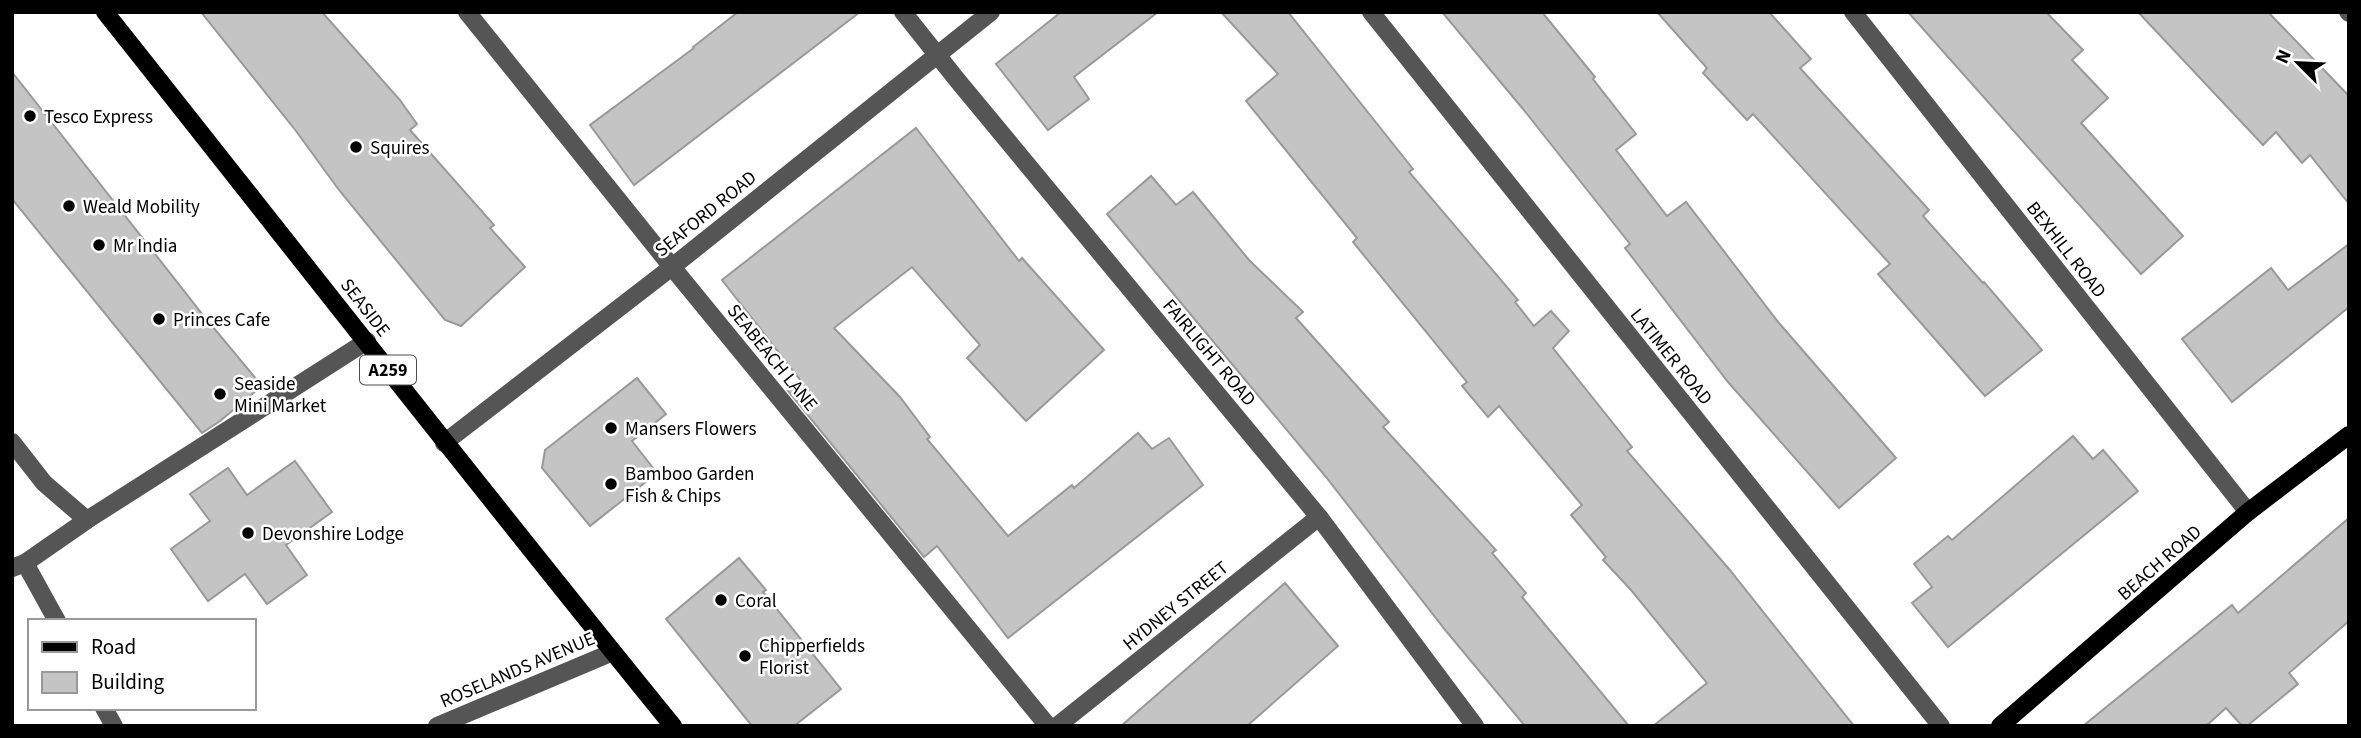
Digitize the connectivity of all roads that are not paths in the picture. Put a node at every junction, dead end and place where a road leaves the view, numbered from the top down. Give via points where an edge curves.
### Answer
1 (105, 12) edge
2 (467, 12) edge
3 (903, 12) edge
4 (990, 12) edge
5 (1371, 12) edge
6 (1853, 12) edge
7 (937, 55) junction
8 (672, 267) junction
9 (367, 341) junction
10 (2349, 435) edge
11 (12, 442) edge
12 (444, 443) junction
13 (2249, 512) junction
14 (1319, 517) junction
15 (87, 520) junction
16 (19, 565) edge
17 (56, 619) edge
18 (613, 652) junction
19 (105, 710) edge
20 (114, 726) edge
21 (437, 726) edge
22 (673, 726) edge
23 (1048, 726) edge
24 (1057, 726) edge
25 (1475, 726) edge
26 (1941, 726) edge
27 (2000, 726) edge

1 - 9 main road, SEASIDE / A259
2 - 8 street, SEABEACH LANE
3 - 7 street, FAIRLIGHT ROAD
4 - 7 street, SEAFORD ROAD
5 - 26 street, LATIMER ROAD
6 - 13 street, BEXHILL ROAD
7 - 8 street, SEAFORD ROAD
7 - 14 street, FAIRLIGHT ROAD
8 - 12 street, SEAFORD ROAD
8 - 23 street, SEABEACH LANE
9 - 12 main road, SEASIDE / A259
9 - 15 street
10 - 13 main road, BEACH ROAD
11 - 15 street via 44,483
12 - 18 main road, SEASIDE / A259
13 - 27 main road, BEACH ROAD
14 - 24 street, HYDNEY STREET
14 - 25 street, FAIRLIGHT ROAD
15 - 16 street
16 - 17 street
18 - 21 street, ROSELANDS AVENUE
18 - 22 main road, SEASIDE / A259
19 - 20 street

